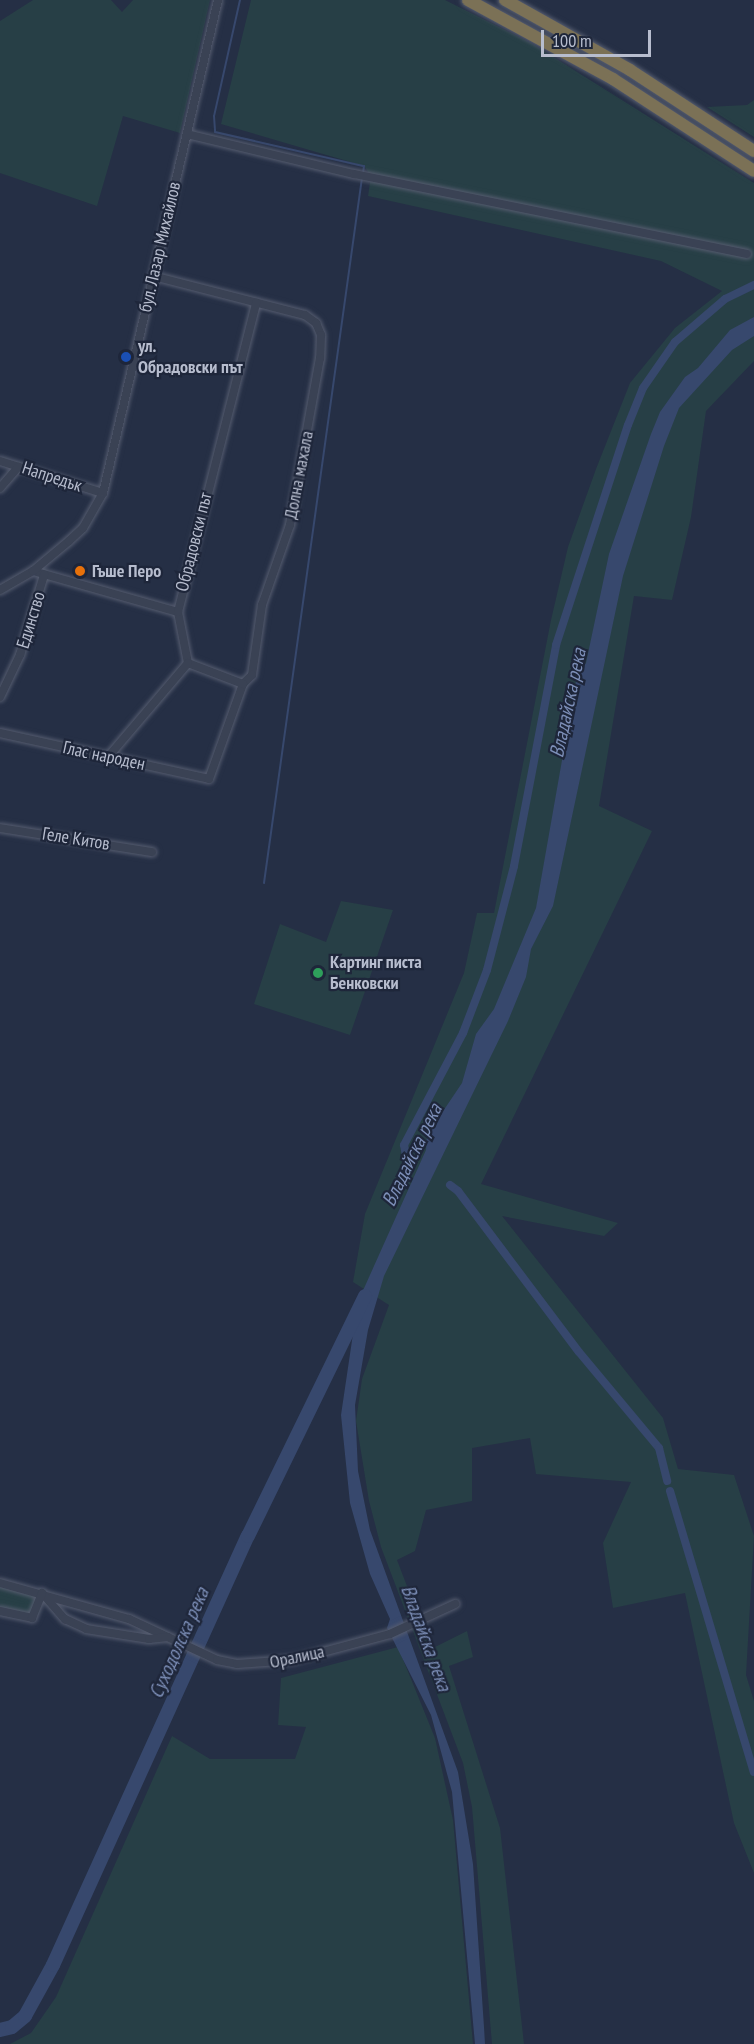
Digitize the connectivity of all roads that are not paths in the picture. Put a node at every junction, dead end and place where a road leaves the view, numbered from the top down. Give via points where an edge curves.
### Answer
1 (218, 0) edge
2 (468, 0) edge
3 (505, 0) edge
4 (187, 134) junction
5 (754, 151) edge
6 (754, 171) edge
7 (747, 254) dead end
8 (153, 276) junction
9 (256, 303) junction
10 (0, 461) edge
11 (18, 466) junction
12 (0, 488) edge
13 (103, 494) junction
14 (33, 571) junction
15 (44, 575) junction
16 (0, 590) edge
17 (178, 612) junction
18 (188, 663) junction
19 (243, 684) junction
20 (0, 698) edge
21 (0, 733) edge
22 (108, 757) junction
23 (209, 779) joint
24 (0, 828) edge
25 (152, 852) dead end
26 (0, 1583) edge
27 (42, 1593) junction
28 (455, 1604) dead end
29 (0, 1611) edge
30 (170, 1636) junction

1 - 4 street, бул. Лазар Михайлов
2 - 6 highway via 613,79
3 - 5 highway via 630,70
4 - 7 street via 354,174
4 - 8 street, бул. Лазар Михайлов
8 - 9 street, Долна махала
8 - 13 street, бул. Лазар Михайлов
9 - 17 street, Обрадовски път
9 - 19 street, Долна махала via 305,315 316,323 321,335 290,525 262,605 252,675
10 - 11 street, Напредък
11 - 12 street
11 - 13 street, Напредък
13 - 14 street, бул. Лазар Михайлов via 83,528
14 - 15 street
14 - 16 street, бул. Лазар Михайлов
15 - 17 street
15 - 20 street, Единство via 20,655
17 - 18 street, Обрадовски път
18 - 19 street
18 - 22 street
19 - 23 street, Долна махала
21 - 22 street, Глас народен
22 - 23 street, Глас народен
24 - 25 street, Геле Китов
26 - 27 street
27 - 29 street via 32,1618
27 - 30 street via 129,1619
27 - 30 street via 65,1619 86,1629 149,1639
28 - 30 street, Оралица via 390,1634 264,1664 237,1664 204,1654

